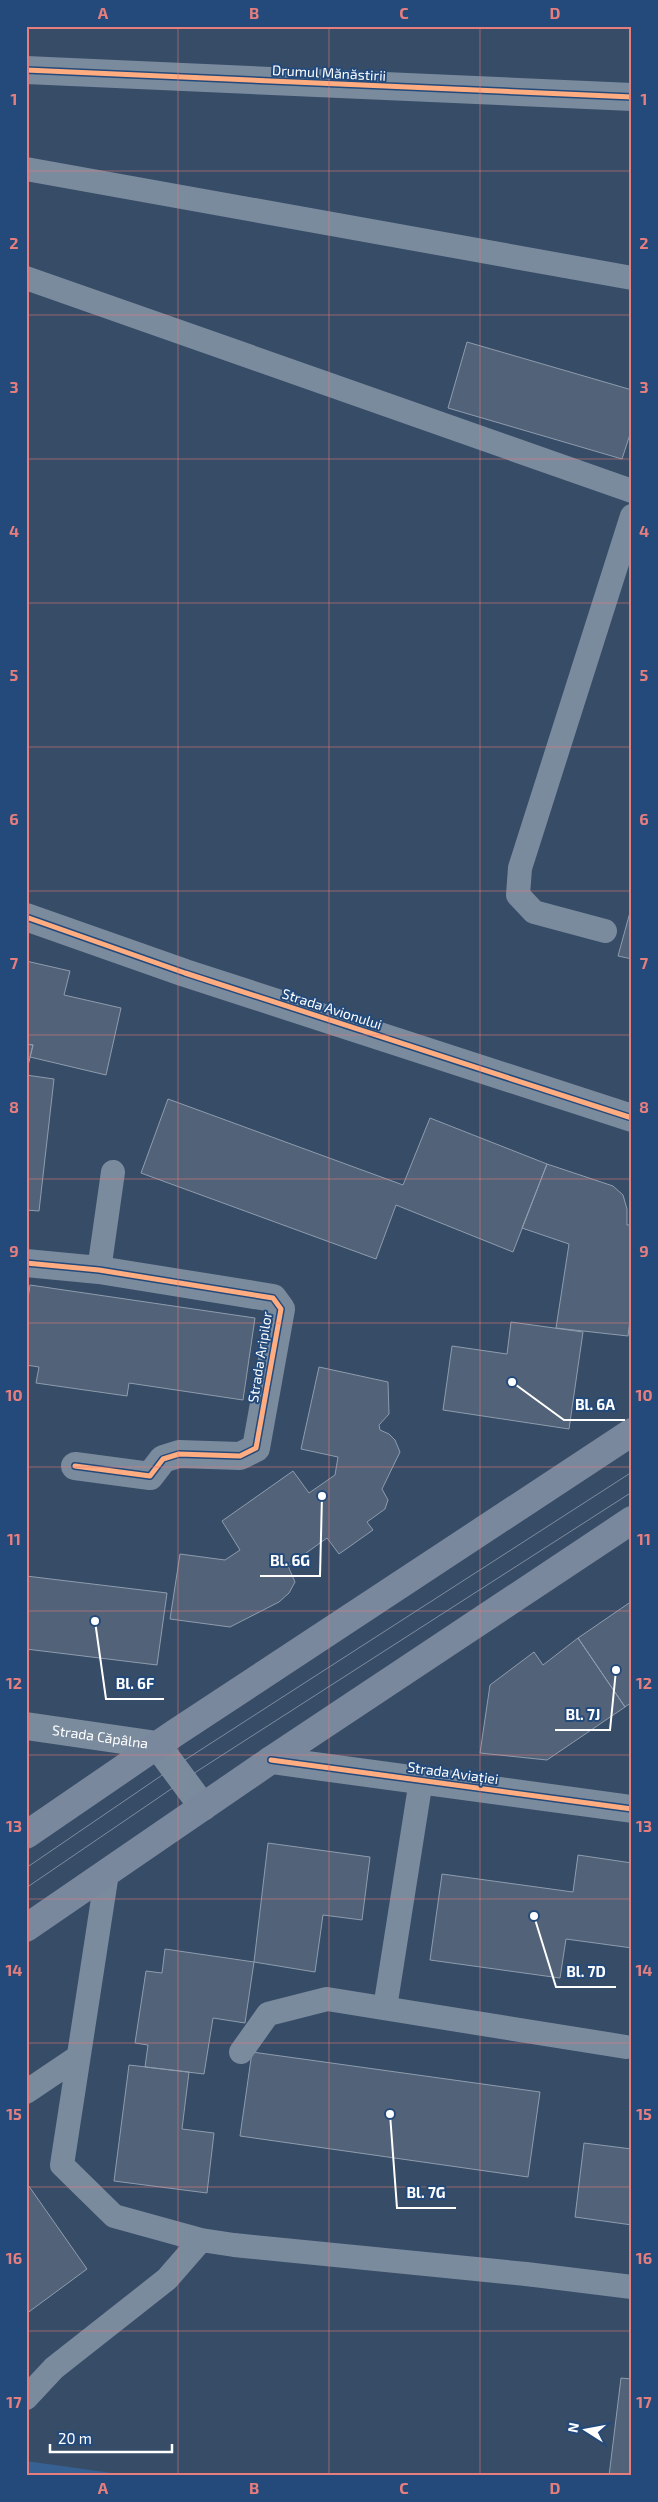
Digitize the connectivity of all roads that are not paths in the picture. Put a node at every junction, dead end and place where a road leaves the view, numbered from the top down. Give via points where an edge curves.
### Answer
1 (26, 70) edge
2 (632, 97) edge
3 (26, 169) edge
4 (26, 278) edge
5 (632, 278) edge
6 (632, 492) edge
7 (632, 516) edge
8 (26, 917) edge
9 (605, 931) dead end
10 (632, 1118) edge
11 (114, 1172) dead end
12 (26, 1263) edge
13 (99, 1270) junction
14 (632, 1432) edge
15 (75, 1466) dead end
16 (632, 1520) edge
17 (26, 1726) edge
18 (157, 1745) junction
19 (271, 1760) junction
20 (421, 1780) junction
21 (203, 1807) junction
22 (632, 1809) edge
23 (26, 1835) edge
24 (106, 1873) junction
25 (26, 1928) edge
26 (385, 2008) junction
27 (626, 2046) dead end
28 (241, 2052) dead end
29 (78, 2057) junction
30 (26, 2092) edge
31 (201, 2240) junction
32 (632, 2287) edge
33 (26, 2398) edge

1 - 2 street, Drumul Mănăstirii
3 - 5 lane
4 - 6 lane
7 - 9 lane via 520,868 518,894 534,912
8 - 10 street, Strada Avionului via 185,974
11 - 13 lane
12 - 13 street, Strada Aripilor
13 - 15 street, Strada Aripilor via 273,1298 281,1309 256,1448 240,1456 179,1454 163,1459 150,1476
14 - 18 main road
16 - 19 main road
17 - 18 street, Strada Căpâlna
18 - 21 street, Strada Căpâlna
18 - 23 main road
19 - 20 street, Strada Aviației
19 - 21 main road
20 - 22 street, Strada Aviației
20 - 26 lane
21 - 24 main road
24 - 25 main road
24 - 29 lane
26 - 27 lane
26 - 28 lane via 327,1999 268,2014
29 - 30 lane
29 - 31 lane via 62,2165 114,2216
31 - 32 lane
31 - 33 lane via 167,2279 54,2368

